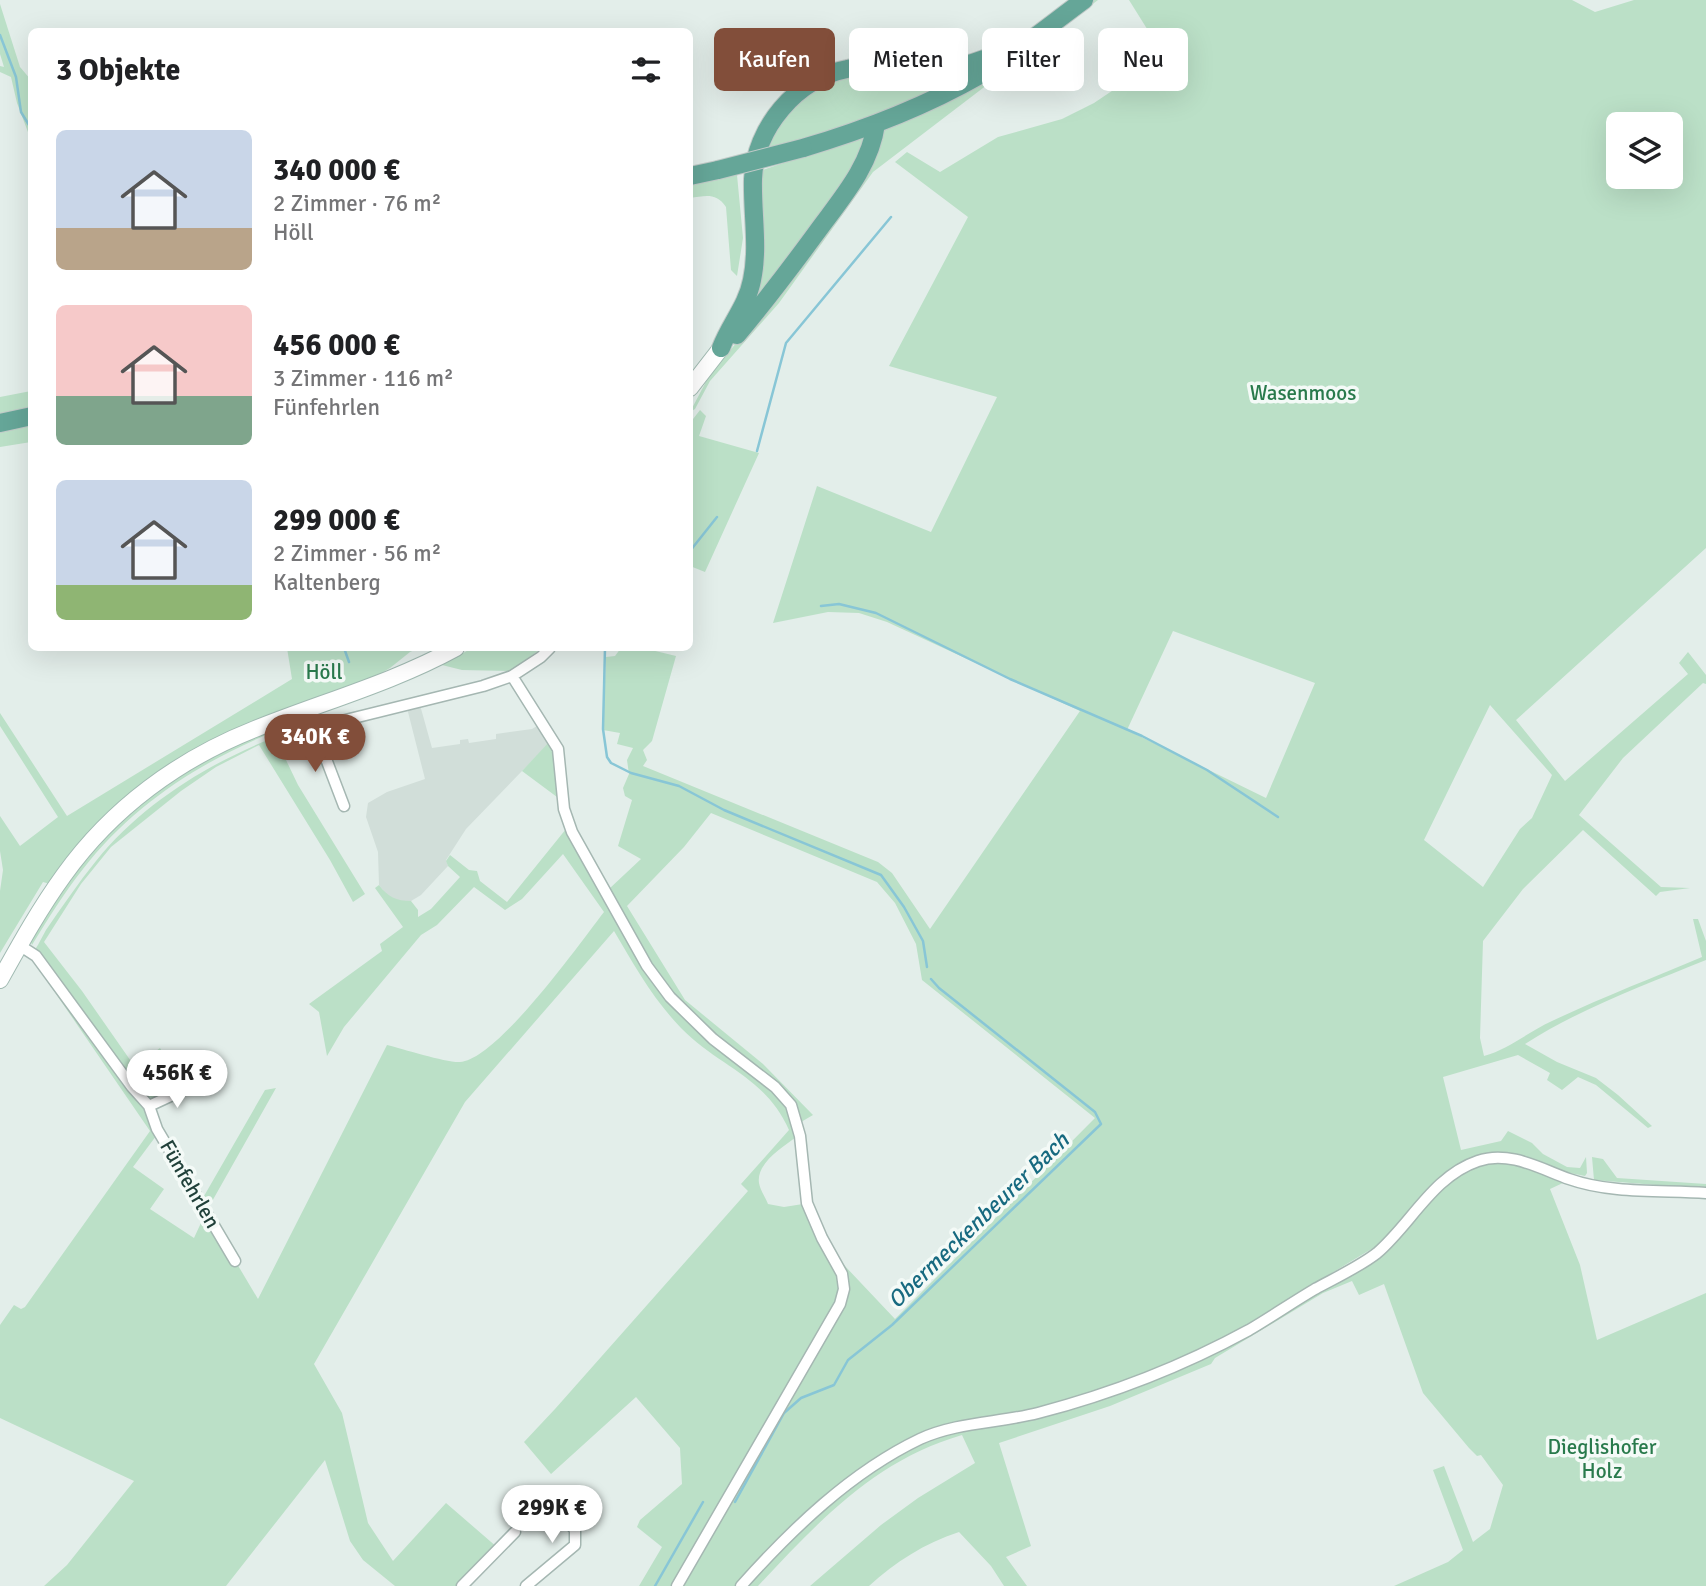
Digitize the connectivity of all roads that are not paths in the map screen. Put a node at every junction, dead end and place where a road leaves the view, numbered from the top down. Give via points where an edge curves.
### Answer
1 (1084, 0) edge
2 (1045, 28) edge
3 (982, 60) edge
4 (982, 73) edge
5 (876, 124) junction
6 (693, 175) edge
7 (721, 348) junction
8 (693, 384) edge
9 (28, 417) edge
10 (0, 423) edge
11 (450, 651) edge
12 (547, 651) edge
13 (512, 676) junction
14 (274, 721) junction
15 (315, 730) junction
16 (344, 806) dead end
17 (19, 946) junction
18 (0, 980) edge
19 (191, 1086) dead end
20 (149, 1106) junction
21 (1706, 1193) edge
22 (235, 1261) dead end
23 (551, 1501) dead end
24 (515, 1532) dead end
25 (462, 1586) edge
26 (526, 1586) edge
27 (677, 1586) edge
28 (741, 1586) edge

1 - 2 main road
3 - 7 main road via 944,69 848,68 815,80 787,102 765,134 756,159 752,281
4 - 5 main road
5 - 6 main road, bridge
5 - 7 main road via 857,177 760,309 733,341
7 - 8 main road
9 - 10 main road
11 - 14 main road via 403,674
12 - 13 street
13 - 15 street
13 - 27 street via 554,741 567,820 648,966 694,1022 791,1105 800,1136 807,1203 843,1279 840,1304
14 - 15 street via 279,732
14 - 17 main road via 188,761 118,813 65,873
15 - 16 street
17 - 18 main road
17 - 20 street, Fünfehrlen via 36,956
19 - 20 street
20 - 22 street, Fünfehrlen
21 - 28 street via 1600,1186 1517,1160 1479,1160 1428,1196 1373,1256 1201,1354 1097,1395 1037,1413 945,1430 894,1452 807,1519
23 - 26 street via 575,1530 575,1545
24 - 25 street

